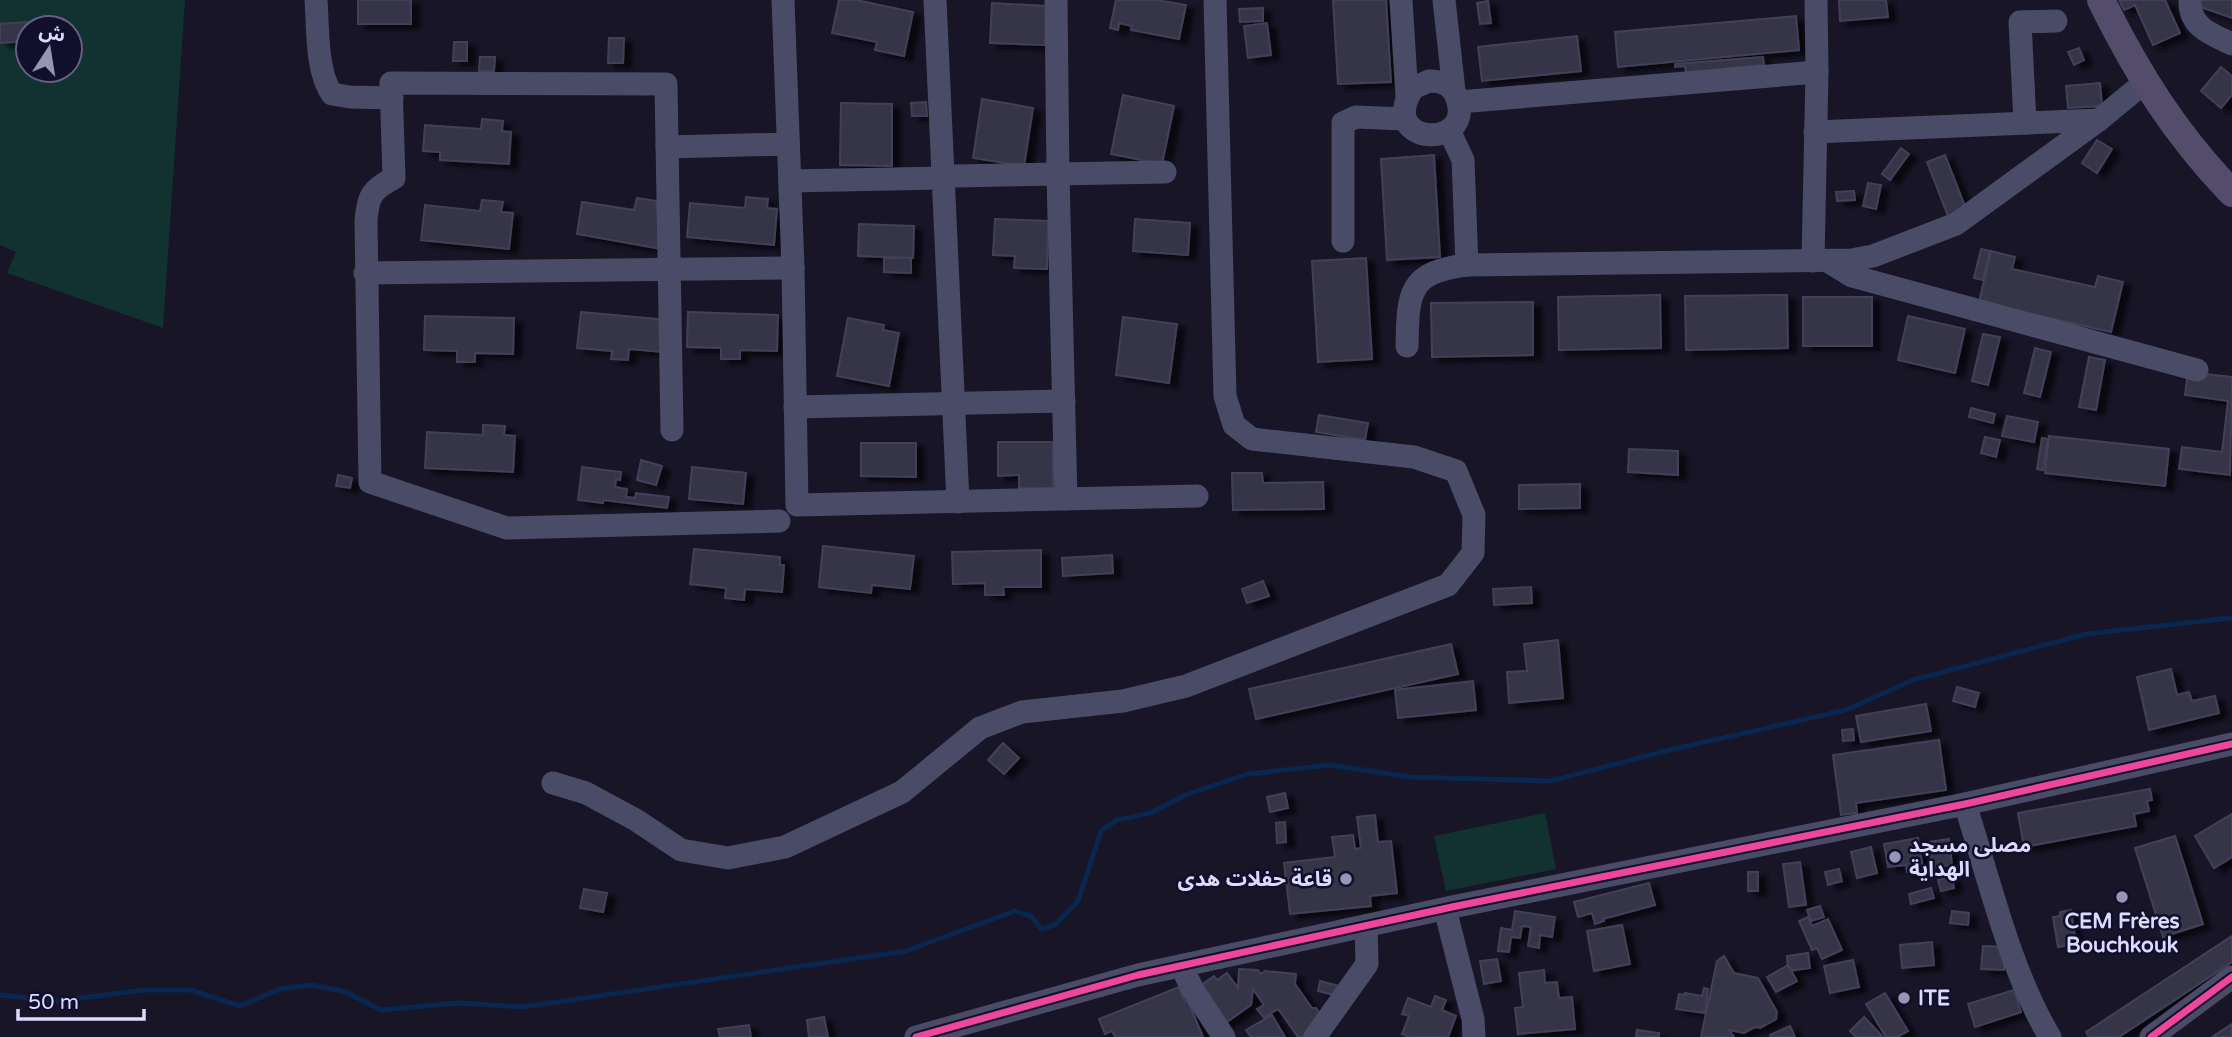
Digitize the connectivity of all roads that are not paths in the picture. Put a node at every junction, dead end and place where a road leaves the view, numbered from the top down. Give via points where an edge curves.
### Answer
1 (316, 0) edge
2 (783, 0) edge
3 (935, 0) edge
4 (1056, 0) edge
5 (1215, 0) edge
6 (1401, 0) edge
7 (1444, 0) edge
8 (1816, 0) edge
9 (2101, 0) edge
10 (2190, 0) edge
11 (2056, 21) dead end
12 (2232, 44) edge
13 (1816, 72) junction
14 (2145, 82) junction
15 (1457, 96) junction
16 (392, 98) junction
17 (1406, 108) junction
18 (2099, 120) junction
19 (2025, 123) junction
20 (1449, 130) junction
21 (1815, 132) junction
22 (788, 144) junction
23 (667, 147) junction
24 (1165, 173) dead end
25 (1058, 175) junction
26 (949, 177) junction
27 (790, 181) junction
28 (2232, 194) edge
29 (1343, 241) dead end
30 (1821, 261) junction
31 (1466, 265) junction
32 (793, 268) junction
33 (670, 270) junction
34 (365, 273) junction
35 (1407, 346) dead end
36 (2197, 370) dead end
37 (1064, 401) junction
38 (955, 404) junction
39 (795, 407) junction
40 (672, 429) dead end
41 (1197, 495) dead end
42 (1066, 499) junction
43 (958, 502) junction
44 (779, 521) dead end
45 (2232, 744) edge
46 (553, 783) dead end
47 (1965, 804) junction
48 (1445, 909) junction
49 (1366, 926) junction
50 (1181, 966) junction
51 (2232, 977) edge
52 (916, 1037) edge
53 (1224, 1037) edge
54 (1315, 1037) edge
55 (1474, 1037) edge
56 (2050, 1037) edge
57 (2151, 1037) edge

1 - 16 street via 325,85 332,94
2 - 22 street
3 - 26 street
4 - 25 street
5 - 46 street via 1225,396 1234,425 1252,439 1414,457 1456,471 1474,514 1473,553 1448,585 1186,685 1124,701 1022,712 980,728 902,792 785,846 728,858 681,850 586,793
6 - 17 street
7 - 15 street
8 - 13 street
9 - 14 main road
10 - 12 street via 2190,11 2202,29
11 - 19 street via 2020,22
13 - 15 street
13 - 21 street
14 - 18 street
14 - 28 main road via 2175,129
15 - 17 street via 1447,84 1429,81 1413,88
15 - 20 street via 1459,116
16 - 23 street via 391,83 666,84
16 - 34 street via 394,178 368,198
17 - 20 street via 1412,129 1433,136
17 - 29 street via 1343,123
18 - 19 street
18 - 30 street via 1956,224 1874,256
19 - 21 street
20 - 31 street via 1463,160
21 - 30 street
22 - 23 street
22 - 27 street
23 - 33 street
24 - 25 street
25 - 26 street
25 - 37 street
26 - 27 street
26 - 38 street
27 - 32 street
30 - 31 street
30 - 36 street via 1852,276
31 - 35 street via 1429,274 1416,285 1410,299
32 - 33 street
32 - 39 street
33 - 34 street
33 - 40 street
34 - 44 street via 370,482 507,528
37 - 38 street
37 - 42 street
38 - 39 street
38 - 43 street
39 - 43 street via 797,505
41 - 42 street
42 - 43 street
45 - 47 street
47 - 48 street
47 - 56 street via 2015,960
48 - 49 street
48 - 55 street
49 - 50 street
49 - 54 street via 1367,964
50 - 52 street
50 - 53 street
51 - 57 street

